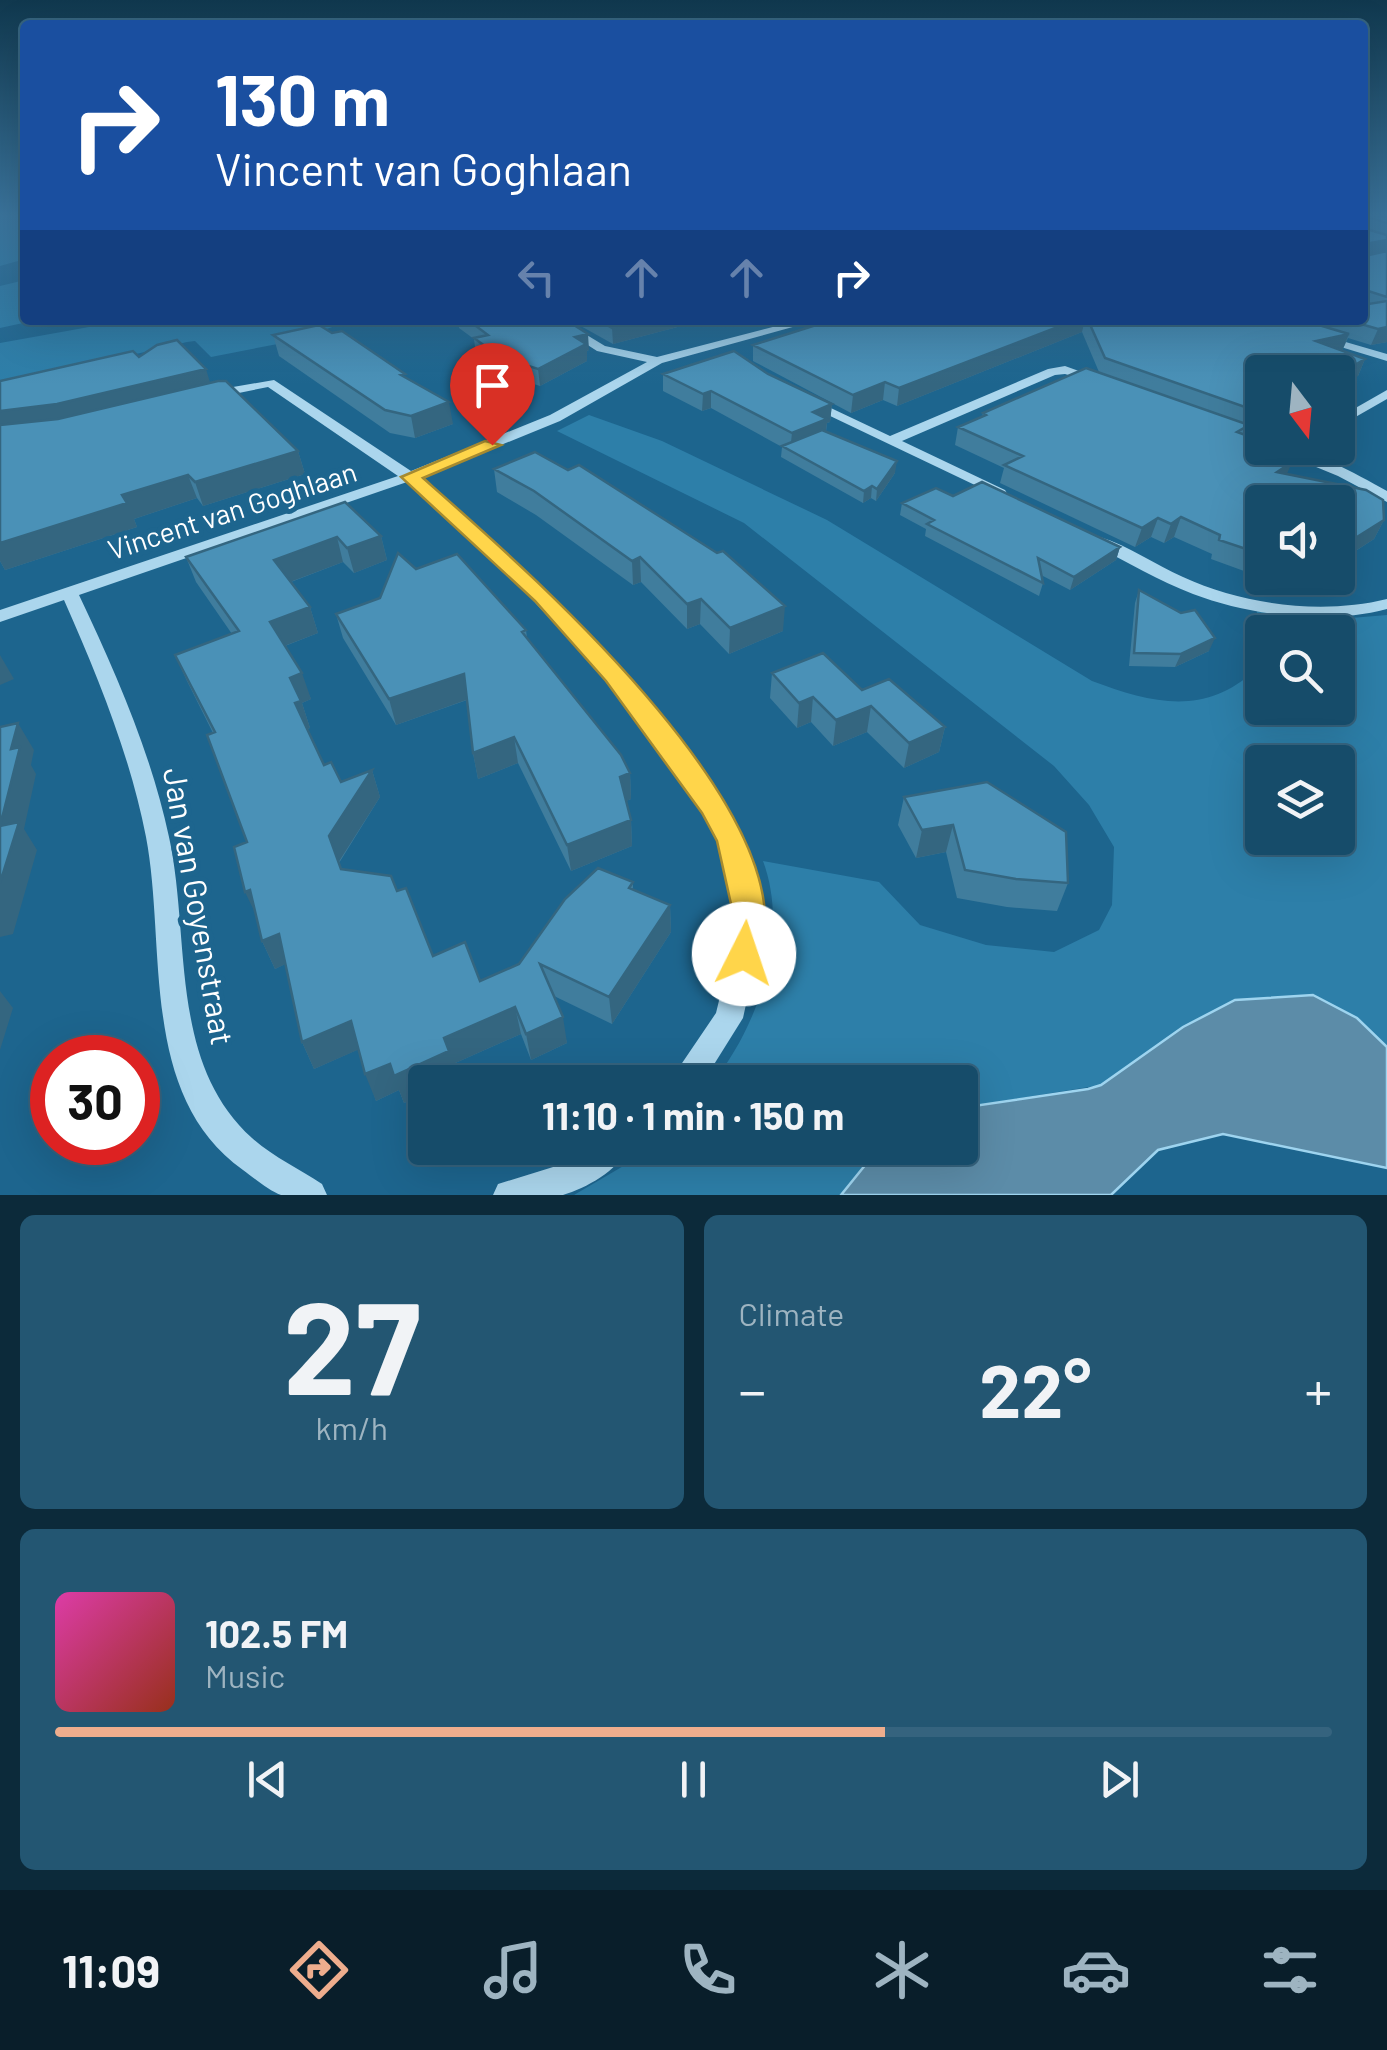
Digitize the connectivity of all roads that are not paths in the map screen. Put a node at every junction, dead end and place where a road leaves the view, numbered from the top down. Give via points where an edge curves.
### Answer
1 (562, 325) edge
2 (792, 325) edge
3 (1316, 336) edge
4 (713, 344) junction
5 (728, 354) edge
6 (1387, 358) edge
7 (658, 362) junction
8 (1114, 386) edge
9 (789, 393) edge
10 (1387, 394) edge
11 (199, 398) edge
12 (1355, 413) edge
13 (891, 441) junction
14 (1324, 465) edge
15 (410, 477) junction
16 (1387, 498) edge
17 (1014, 500) edge
18 (1086, 535) edge
19 (68, 591) junction
20 (1387, 604) edge
21 (0, 616) edge
22 (697, 1065) edge
23 (589, 1165) edge
24 (310, 1195) edge
25 (509, 1195) edge

1 - 7 street via 601,348
2 - 4 street, Vincent van Goghlaan
3 - 6 street
4 - 5 street
4 - 7 street, Vincent van Goghlaan
7 - 15 street, Vincent van Goghlaan via 556,418
8 - 13 street via 1052,372
9 - 13 street
10 - 12 street
11 - 15 street via 270,383
13 - 17 street
14 - 16 street
15 - 19 street, Vincent van Goghlaan
15 - 22 street via 543,596 615,676 732,840 751,922 729,1018
18 - 20 street via 1206,592 1257,604 1324,610
19 - 21 street, Vincent van Goghlaan
19 - 24 street, Jan van Goyenstraat via 133,744 158,842 181,1041 201,1098 238,1147
23 - 25 street via 574,1176

